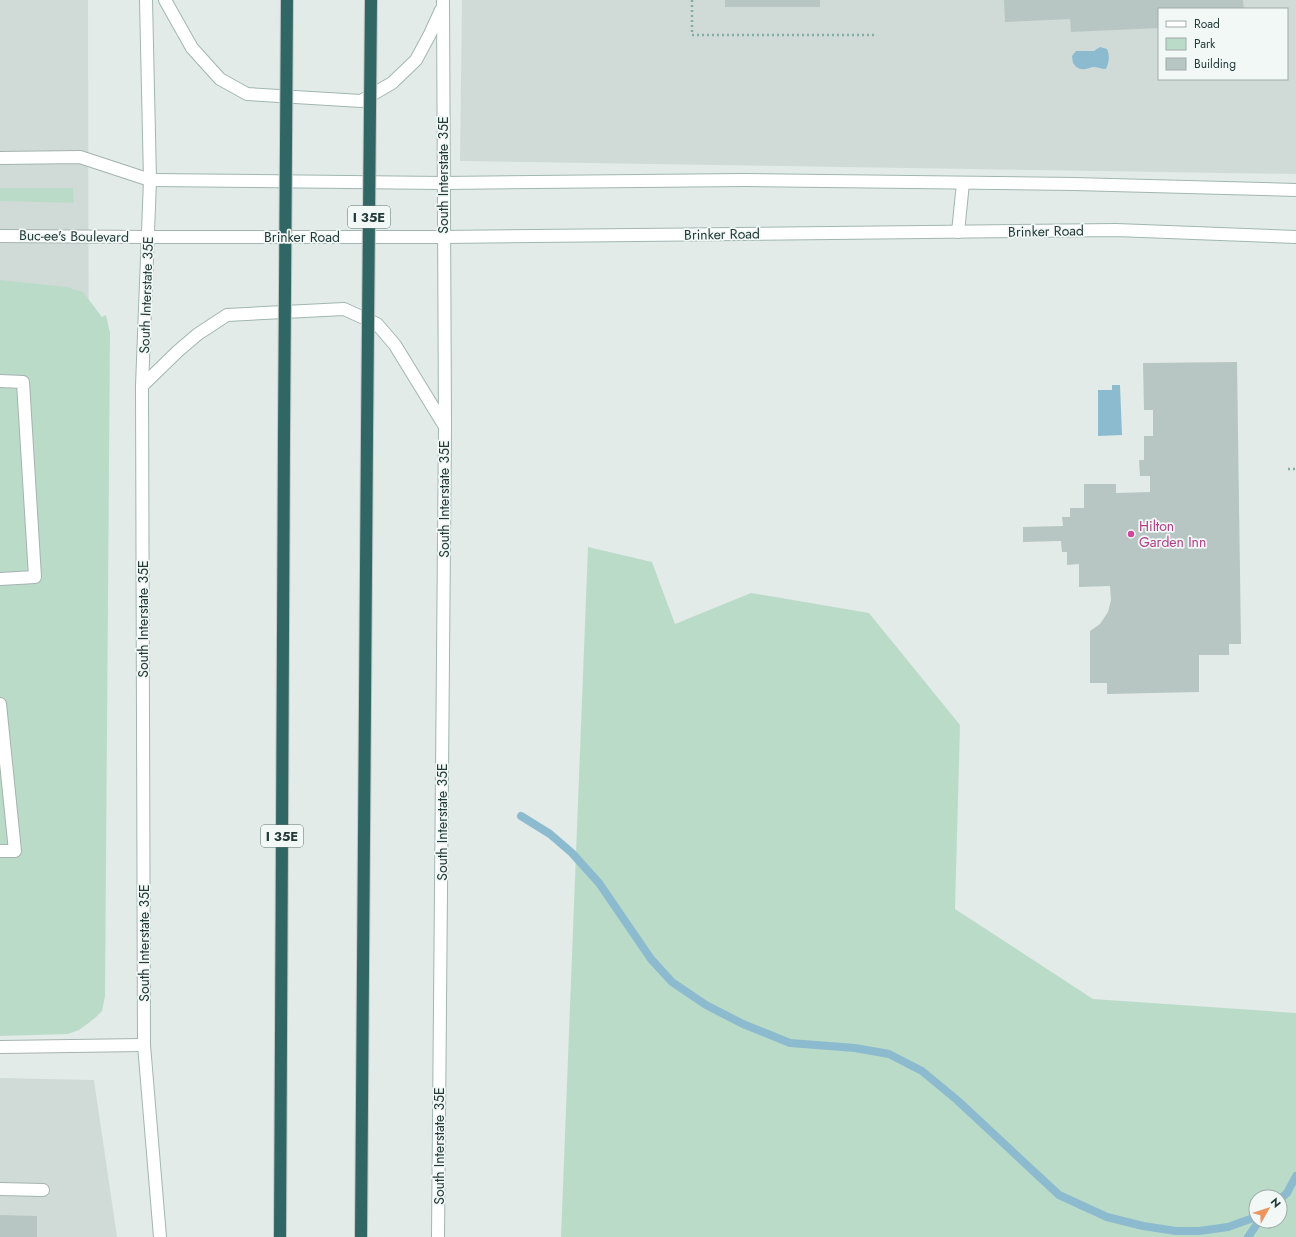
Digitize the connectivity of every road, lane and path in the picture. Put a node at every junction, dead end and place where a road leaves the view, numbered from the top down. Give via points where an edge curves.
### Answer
1 (146, 0) edge
2 (165, 0) edge
3 (287, 0) edge
4 (370, 0) edge
5 (692, 0) edge
6 (443, 2) edge
7 (875, 35) dead end
8 (0, 158) edge
9 (150, 180) junction
10 (443, 183) junction
11 (963, 183) junction
12 (1296, 190) edge
13 (958, 232) junction
14 (0, 236) edge
15 (148, 237) junction
16 (443, 237) junction
17 (1296, 237) edge
18 (0, 381) edge
19 (142, 386) junction
20 (445, 426) junction
21 (1288, 469) dead end
22 (1296, 469) edge
23 (0, 579) edge
24 (0, 704) edge
25 (0, 851) edge
26 (144, 1045) junction
27 (0, 1047) edge
28 (0, 1189) edge
29 (43, 1190) dead end
30 (160, 1237) edge
31 (280, 1237) edge
32 (361, 1237) edge
33 (438, 1237) edge

1 - 9 main road, South Interstate 35E
2 - 6 main road via 192,48 220,79 247,94 361,101 392,83 416,60
3 - 31 highway, I 35E, bridge
4 - 32 highway, I 35E, bridge
5 - 7 path via 692,35
6 - 10 main road, South Interstate 35E
8 - 9 main road via 80,157
9 - 10 main road
9 - 15 main road, South Interstate 35E
10 - 11 main road via 728,180
10 - 16 main road, South Interstate 35E
11 - 12 main road
11 - 13 main road
13 - 16 main road, Brinker Road
13 - 17 main road, Brinker Road via 1116,230
14 - 15 main road, Buc-ee's Boulevard
15 - 16 main road, Brinker Road
15 - 19 main road, South Interstate 35E
16 - 20 main road, South Interstate 35E
18 - 23 main road via 23,382 35,577
19 - 20 main road via 198,334 227,315 344,309 376,324 395,345
19 - 26 main road, South Interstate 35E
20 - 33 main road, South Interstate 35E
21 - 22 path
24 - 25 main road via 16,850
26 - 27 main road
26 - 30 main road, South Interstate 35E
28 - 29 main road

